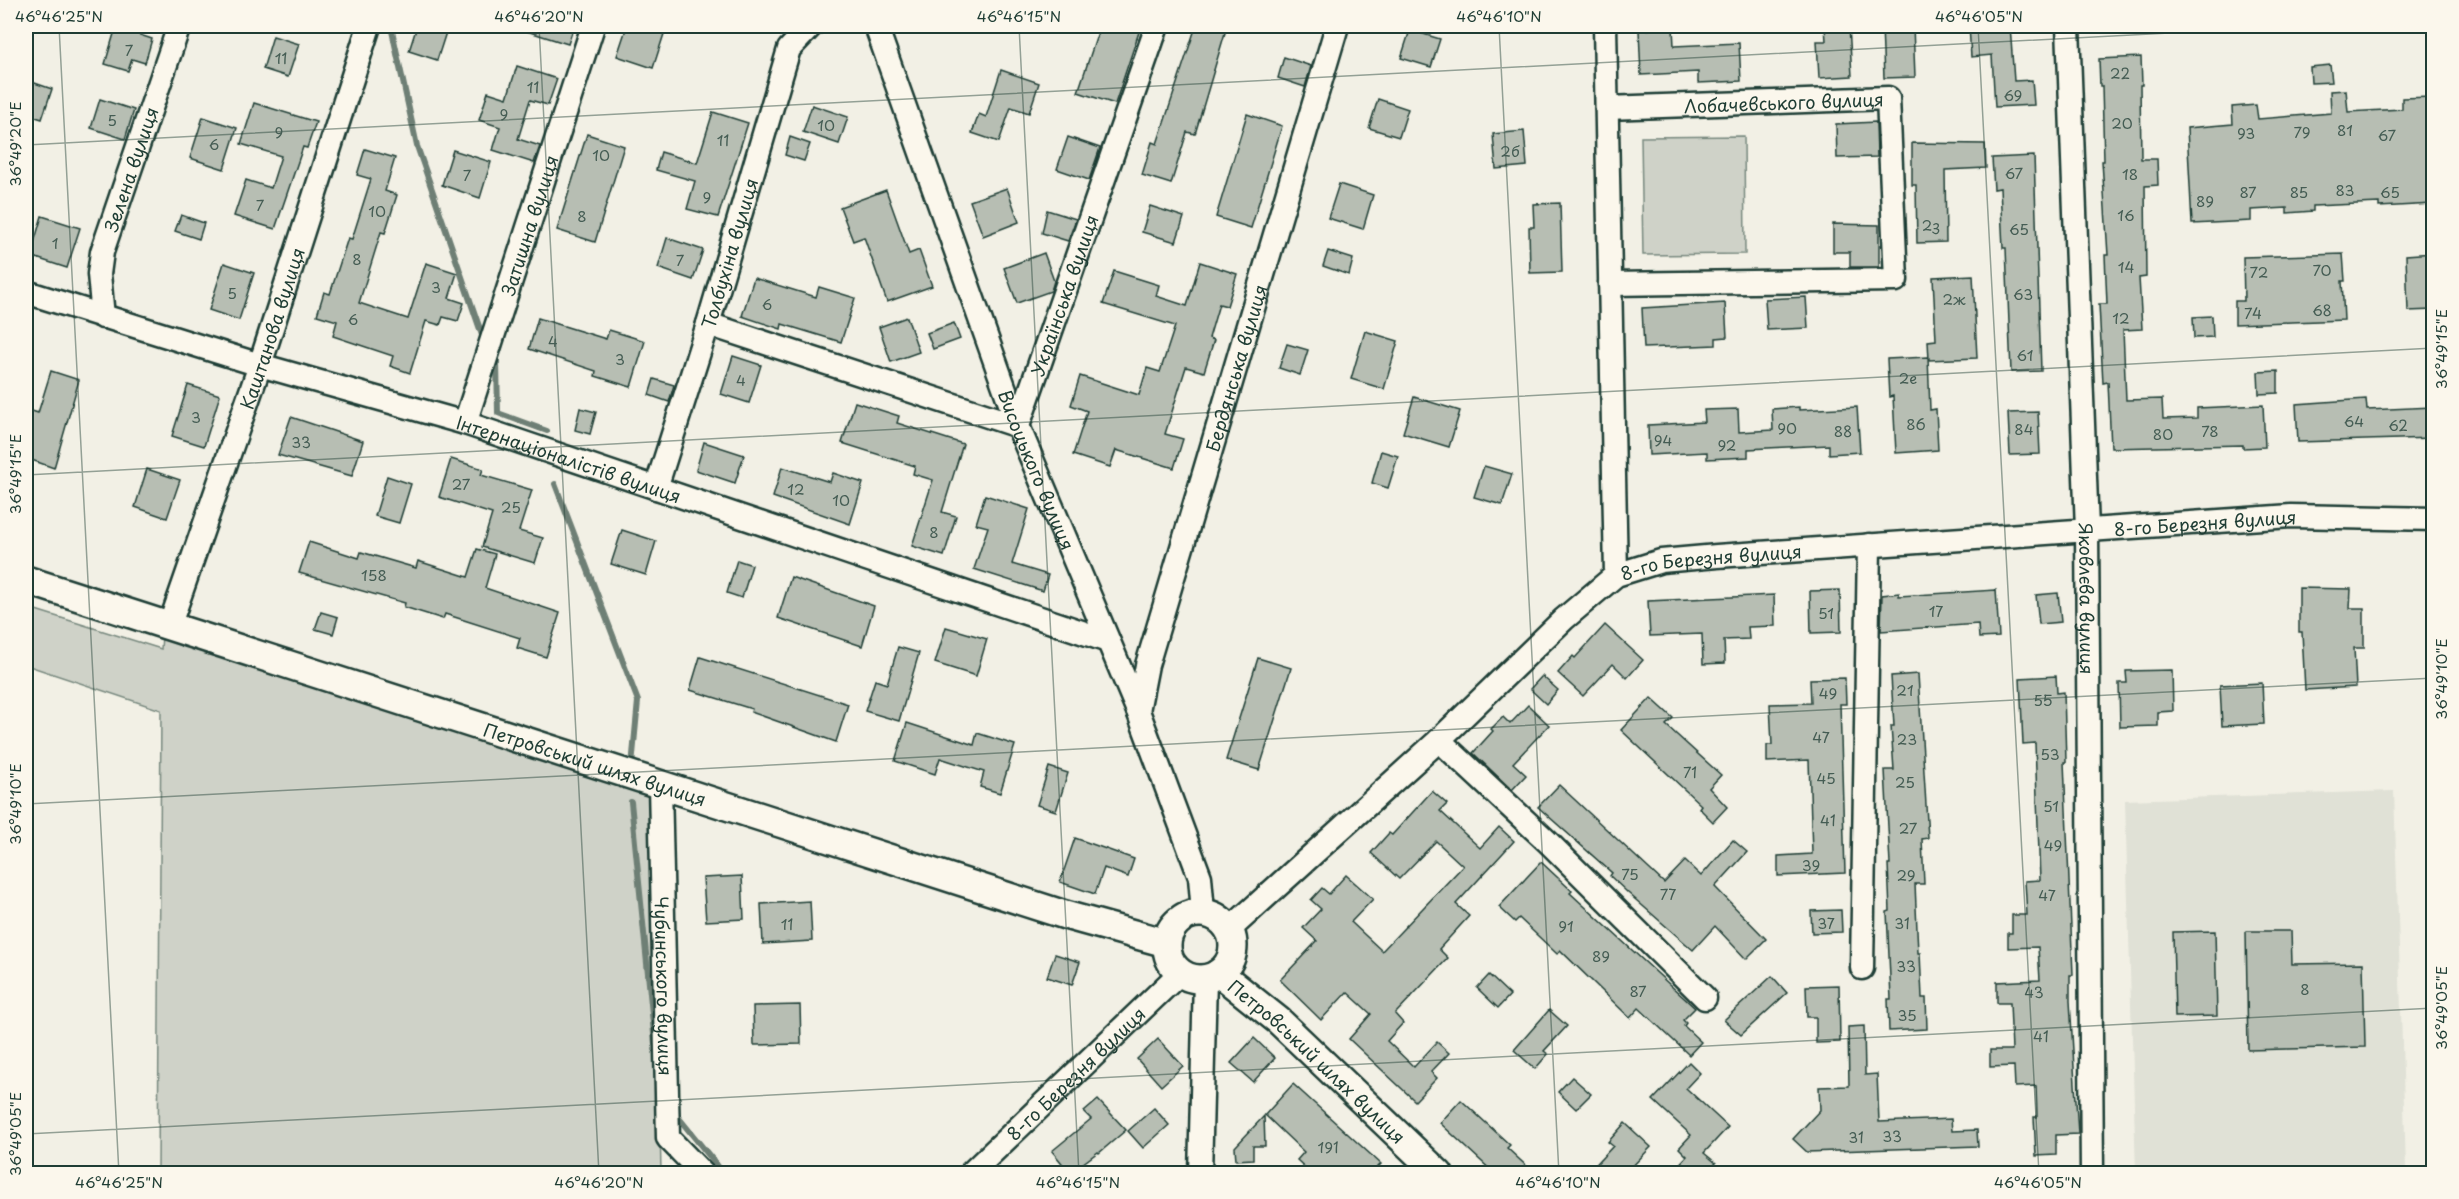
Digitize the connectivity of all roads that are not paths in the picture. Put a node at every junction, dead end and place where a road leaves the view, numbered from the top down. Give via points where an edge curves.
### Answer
1 (179, 26) edge
2 (369, 26) edge
3 (593, 26) edge
4 (811, 26) edge
5 (876, 26) edge
6 (1157, 26) edge
7 (1337, 26) edge
8 (1605, 26) edge
9 (2068, 26) edge
10 (1607, 108) junction
11 (1610, 284) junction
12 (26, 292) edge
13 (103, 317) junction
14 (708, 324) junction
15 (260, 365) junction
16 (465, 423) junction
17 (1018, 426) junction
18 (656, 488) junction
19 (2433, 519) edge
20 (2087, 530) junction
21 (1869, 545) junction
22 (1616, 575) junction
23 (26, 580) edge
24 (169, 627) junction
25 (1108, 641) junction
26 (1138, 711) junction
27 (1439, 740) junction
28 (660, 785) junction
29 (1203, 912) junction
30 (1229, 930) junction
31 (1166, 943) junction
32 (1862, 968) dead end
33 (1202, 975) junction
34 (1705, 998) dead end
35 (703, 1173) edge
36 (970, 1173) edge
37 (1200, 1173) edge
38 (1439, 1173) edge
39 (2092, 1173) edge

1 - 13 street, Зелена вулиця via 102,252 99,274
2 - 15 street, Каштанова вулиця
3 - 16 street, Затишна вулиця
4 - 14 street, Толбухіна вулиця via 789,49
5 - 17 street, Висоцького вулиця
6 - 17 street, Українська вулиця
7 - 26 street, Бердянська вулиця via 1147,665
8 - 10 street
9 - 20 street, Яковлєва вулиця
10 - 11 street
10 - 11 street, Лобачевського вулиця via 1888,98 1896,280
11 - 22 street
12 - 13 street, Інтернаціоналістів вулиця
13 - 15 street, Інтернаціоналістів вулиця
14 - 17 street
14 - 18 street, Толбухіна вулиця
15 - 16 street, Інтернаціоналістів вулиця
15 - 24 street, Каштанова вулиця
16 - 18 street, Інтернаціоналістів вулиця
17 - 25 street, Висоцького вулиця
18 - 25 street, Інтернаціоналістів вулиця
19 - 20 street, 8-го Березня вулиця via 2291,516
20 - 21 street, 8-го Березня вулиця
20 - 39 street, Яковлєва вулиця
21 - 22 street, 8-го Березня вулиця via 1660,561
21 - 32 street
22 - 27 street, 8-го Березня вулиця via 1564,619
23 - 24 street, Петровський шлях вулиця
24 - 28 street, Петровський шлях вулиця
25 - 26 street, Висоцького вулиця
26 - 29 street, Висоцького вулиця via 1200,877
27 - 30 street, 8-го Березня вулиця
27 - 34 street
28 - 31 street, Петровський шлях вулиця via 1065,915
28 - 35 street, Чубинського вулиця via 668,1138
29 - 30 street via 1219,919
29 - 31 street via 1179,920 1172,926
30 - 33 street, Петровський шлях вулиця via 1233,950 1227,966
31 - 33 street, Петровський шлях вулиця via 1169,960
33 - 36 street, 8-го Березня вулиця
33 - 37 street
33 - 38 street, Петровський шлях вулиця via 1279,1021

